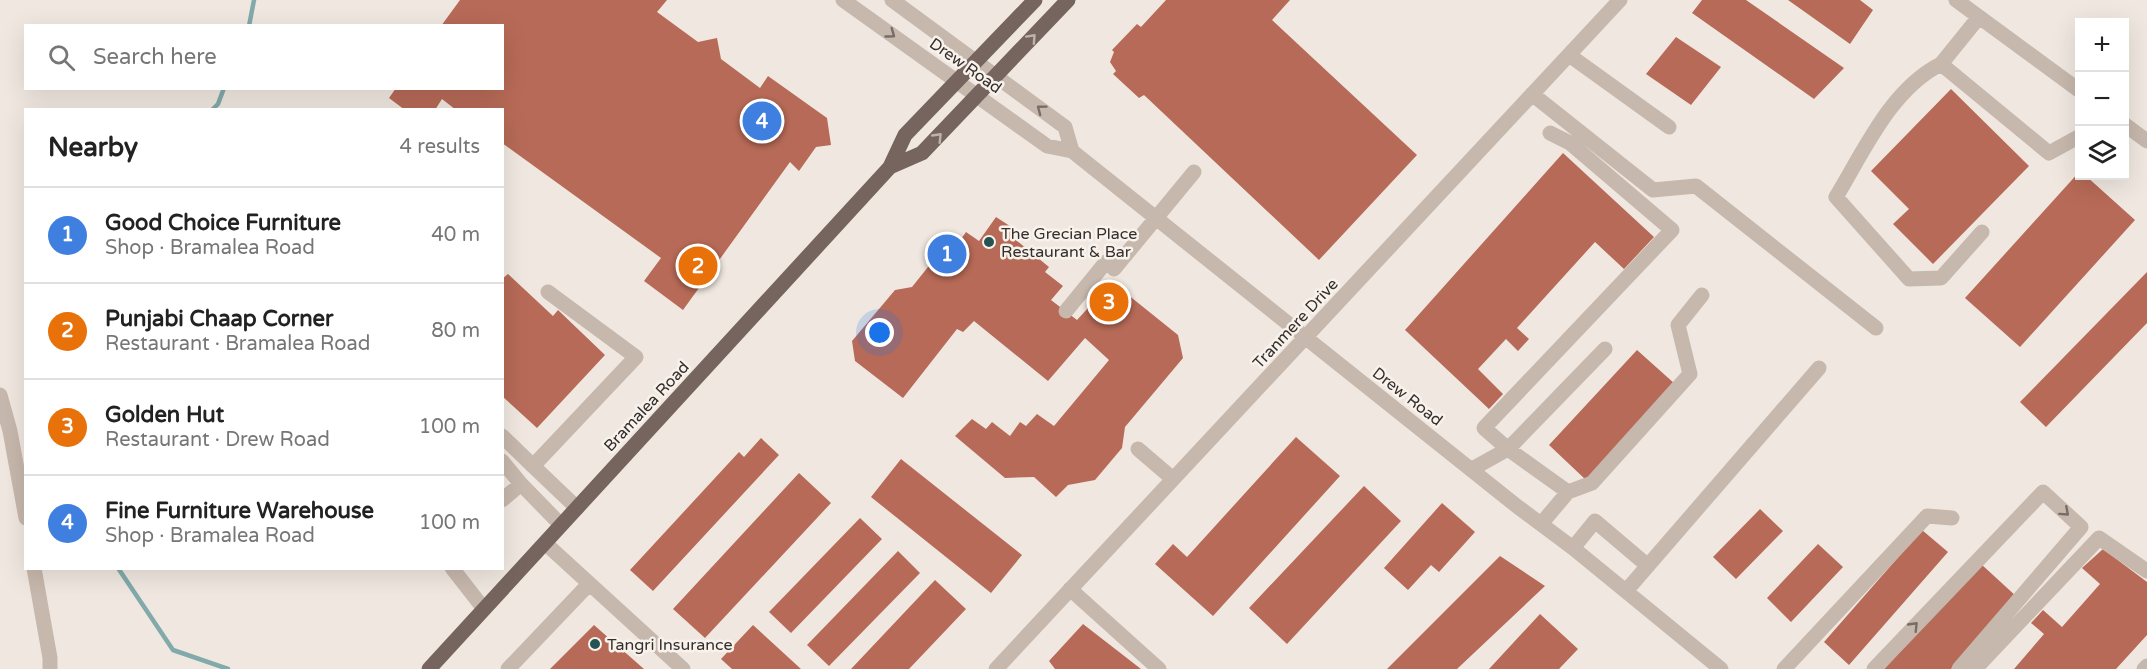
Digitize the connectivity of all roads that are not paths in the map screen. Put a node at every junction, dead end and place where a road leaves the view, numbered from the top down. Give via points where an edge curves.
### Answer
1 (843, 0) edge
2 (892, 0) edge
3 (1035, 0) edge
4 (1068, 0) edge
5 (1620, 0) edge
6 (1956, 0) edge
7 (1979, 17) junction
8 (1569, 55) junction
9 (975, 61) junction
10 (1941, 64) junction
11 (996, 75) junction
12 (956, 81) junction
13 (2075, 88) edge
14 (1533, 94) junction
15 (978, 95) junction
16 (2127, 126) edge
17 (1668, 127) dead end
18 (1550, 133) dead end
19 (2075, 138) edge
20 (2147, 141) edge
21 (1072, 151) junction
22 (890, 168) junction
23 (1194, 172) dead end
24 (1155, 218) junction
25 (1982, 232) dead end
26 (548, 292) dead end
27 (1702, 295) dead end
28 (1066, 311) dead end
29 (1876, 328) dead end
30 (1306, 338) junction
31 (1605, 349) dead end
32 (1819, 368) dead end
33 (0, 395) edge
34 (504, 438) edge
35 (1138, 449) dead end
36 (1508, 449) junction
37 (504, 463) edge
38 (533, 466) junction
39 (1472, 469) junction
40 (1173, 479) junction
41 (521, 484) junction
42 (1568, 492) junction
43 (504, 499) edge
44 (24, 507) edge
45 (577, 508) junction
46 (1952, 518) dead end
47 (1541, 524) junction
48 (561, 525) junction
49 (545, 543) junction
50 (1573, 548) junction
51 (1648, 566) junction
52 (34, 570) edge
53 (454, 570) edge
54 (2147, 571) edge
55 (589, 584) junction
56 (1070, 589) junction
57 (1626, 591) junction
58 (484, 609) junction
59 (50, 669) edge
60 (429, 669) edge
61 (508, 669) edge
62 (683, 669) edge
63 (996, 669) edge
64 (1159, 669) edge
65 (1721, 669) edge
66 (1784, 669) edge
67 (1874, 669) edge
68 (1959, 669) edge
69 (1975, 669) edge

1 -> 12 street, Drew Road
2 - 9 street, Drew Road
3 - 9 main road, Bramalea Road
11 -> 4 main road, Bramalea Road
5 - 8 street, Tranmere Drive
6 - 7 street
7 - 10 street
7 - 13 street
8 - 14 street, Tranmere Drive
8 - 17 street
9 - 11 street, Drew Road
9 - 12 main road, Bramalea Road
10 - 19 street via 2049,153
10 - 25 street via 1923,73 1893,107 1836,197 1910,279 1941,278
11 - 15 main road, Bramalea Road
21 -> 11 street, Drew Road via 1065,126
12 - 15 street, Drew Road
12 - 22 main road, Bramalea Road via 904,135
14 - 29 street via 1653,190 1696,186
14 - 30 street, Tranmere Drive
15 - 21 street, Drew Road via 1047,146
22 -> 15 main road, Bramalea Road via 922,153
16 - 20 street
18 - 36 street via 1570,143 1671,230 1484,428
21 - 24 street, Drew Road
22 - 45 main road, Bramalea Road
23 - 24 street
24 - 28 street
24 - 30 street, Drew Road
26 - 38 street via 636,357
27 - 42 street via 1678,325 1690,374 1592,483
30 - 39 street, Drew Road
30 - 40 street, Tranmere Drive
31 - 36 street
32 - 51 street
33 - 44 street
34 - 38 street
35 - 40 street
36 - 39 street
36 - 42 street
37 - 41 street
38 - 45 street
39 - 47 street, Drew Road
40 - 56 street, Tranmere Drive
41 - 43 street
41 - 48 street
42 - 47 street
45 - 48 main road, Bramalea Road
46 - 66 street via 1928,516
47 - 50 street, Drew Road
48 - 49 main road, Bramalea Road
49 - 55 street
49 - 58 main road, Bramalea Road
50 - 51 street via 1595,521
50 - 57 street, Drew Road
51 - 57 street
52 - 59 street
53 - 58 street
54 - 69 street via 2099,538
55 - 61 street
55 - 62 street
56 - 63 street, Tranmere Drive
56 - 64 street
57 - 65 street, Drew Road
58 - 60 main road, Bramalea Road
67 -> 68 street via 2043,492 2081,527

